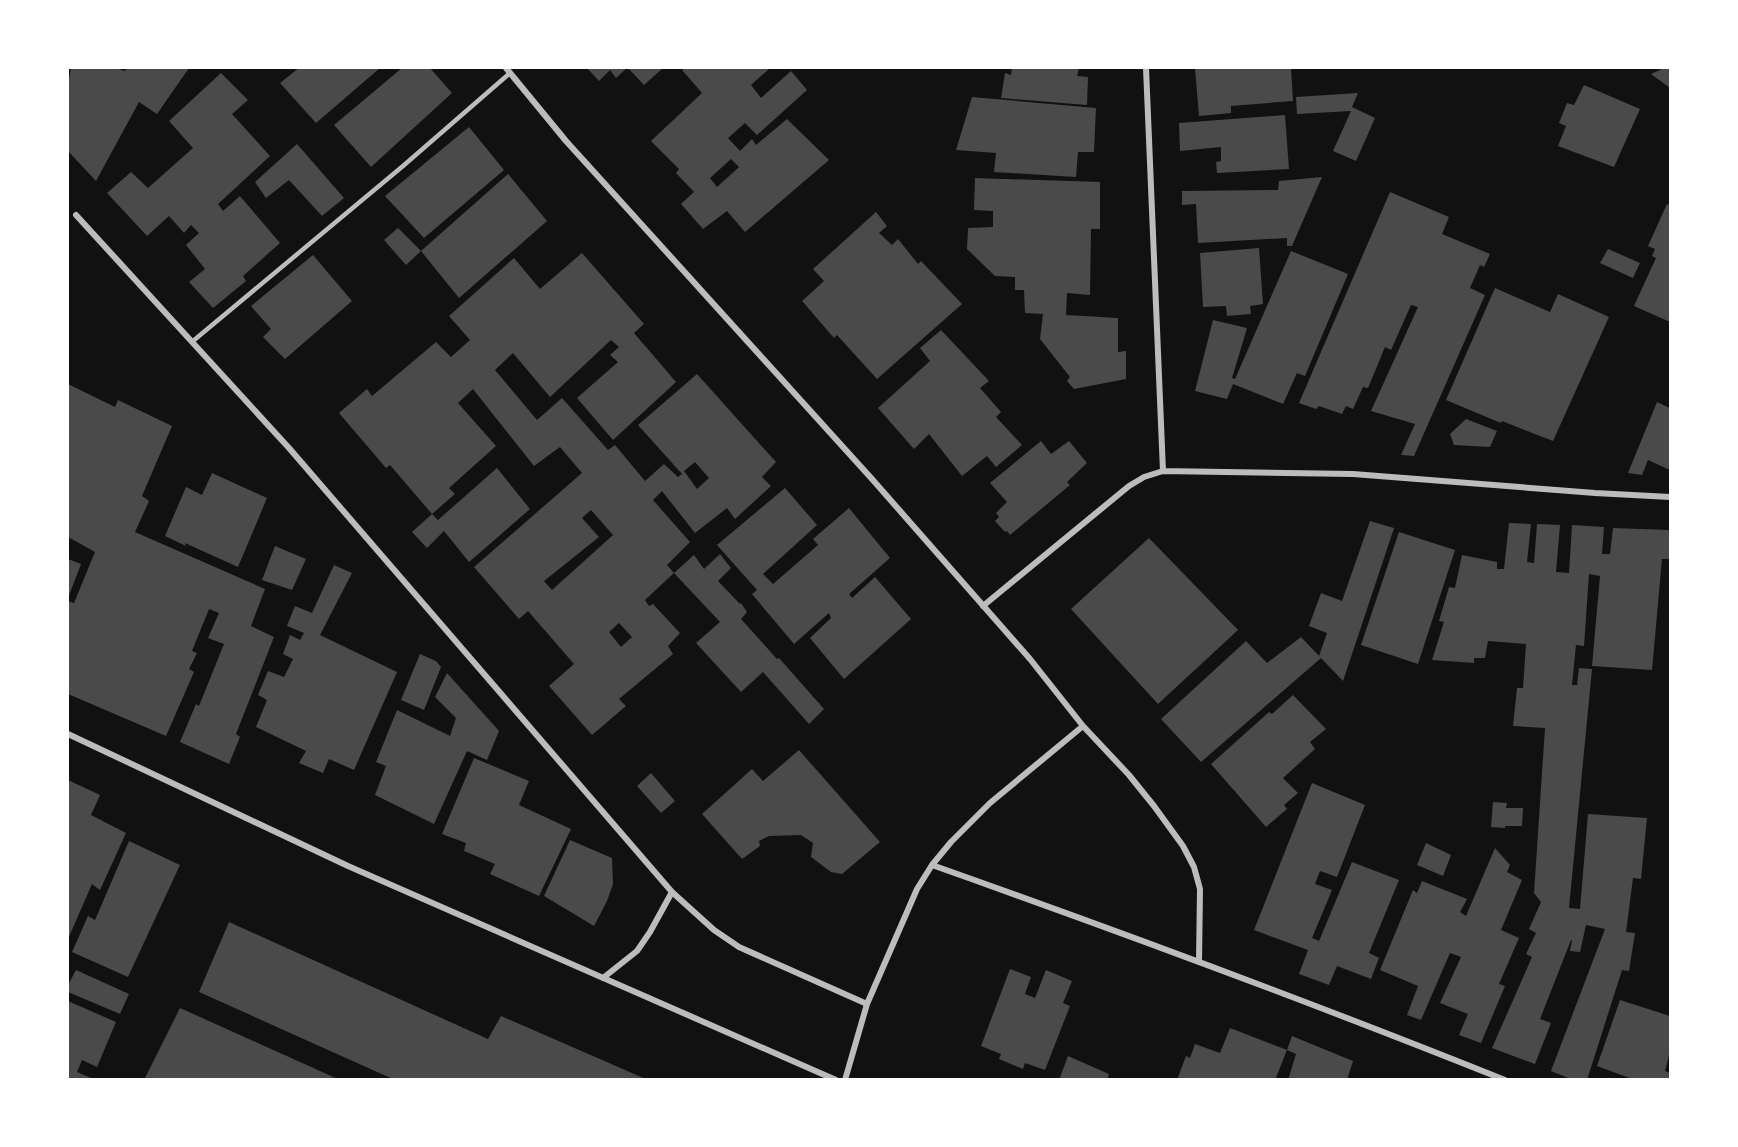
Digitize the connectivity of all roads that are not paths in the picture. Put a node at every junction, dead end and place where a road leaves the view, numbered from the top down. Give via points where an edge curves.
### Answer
1 (1146, 68) edge
2 (508, 70) edge
3 (76, 215) dead end
4 (193, 341) junction
5 (1163, 471) junction
6 (1671, 497) edge
7 (983, 606) junction
8 (1083, 726) junction
9 (68, 734) edge
10 (932, 865) junction
11 (672, 892) junction
12 (1199, 962) junction
13 (603, 978) junction
14 (867, 1004) junction
15 (837, 1080) edge
16 (844, 1080) edge
17 (1504, 1080) edge

1 - 5 street
2 - 4 lane via 403,166
2 - 7 street via 566,141
3 - 4 street
4 - 11 street
5 - 6 street via 1353,474
5 - 7 street via 1129,486
7 - 8 street
8 - 10 street via 990,803
8 - 12 street via 1148,798 1194,867 1200,889
9 - 13 street via 348,866
10 - 12 street
10 - 14 street via 916,889
11 - 13 street via 637,951
11 - 14 street via 714,930 739,946
12 - 17 street
13 - 15 street
14 - 16 street

